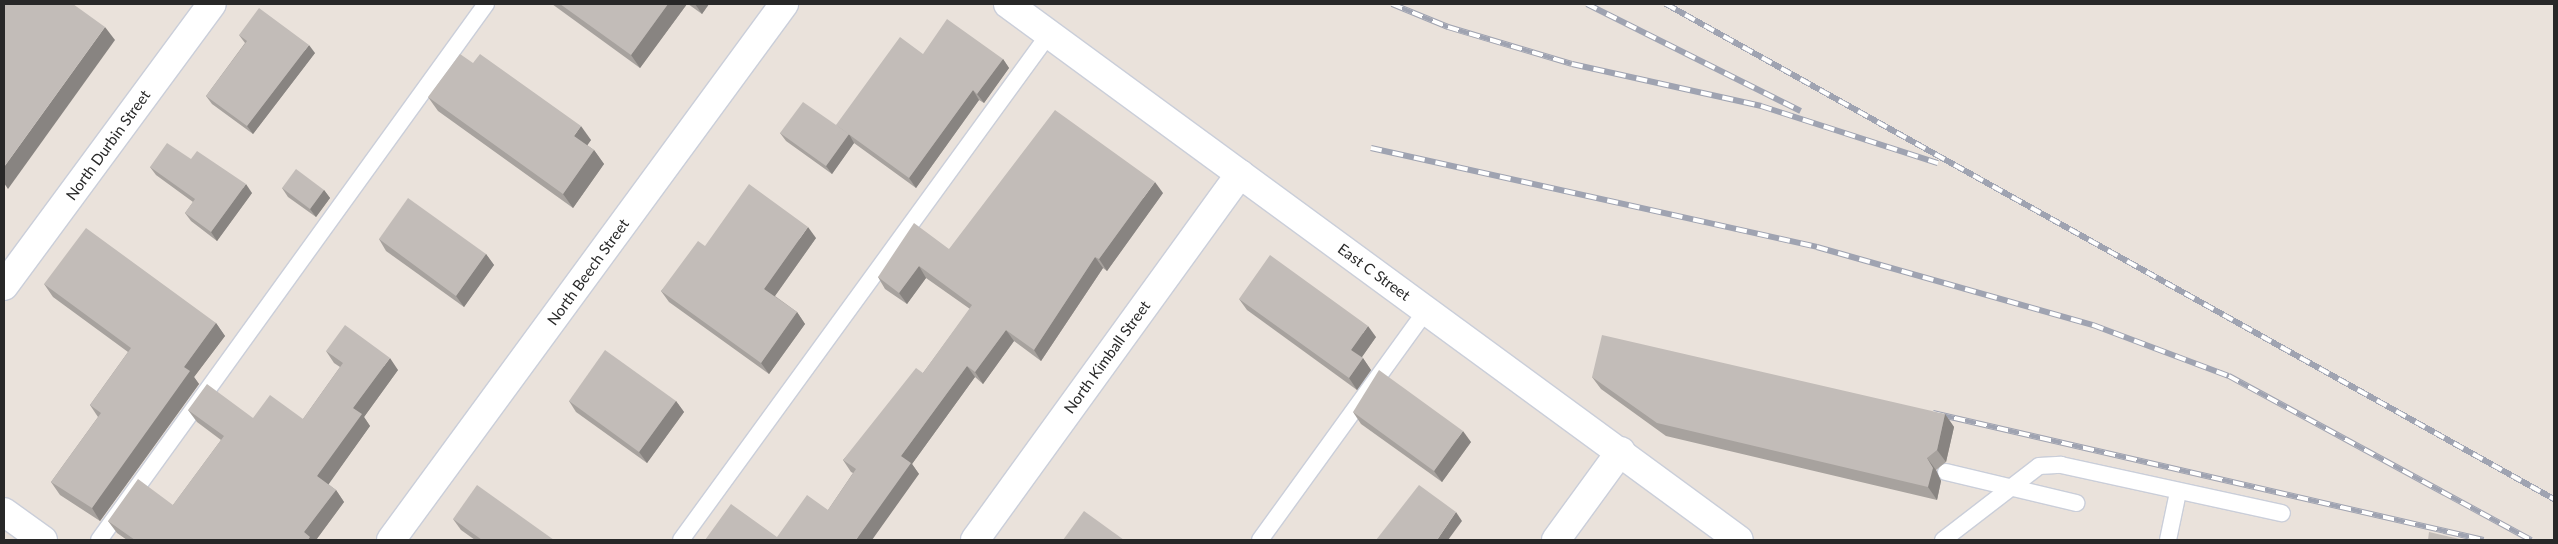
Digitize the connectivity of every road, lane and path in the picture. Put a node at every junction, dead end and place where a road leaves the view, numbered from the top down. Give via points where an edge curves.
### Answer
1 (212, 4) edge
2 (486, 4) edge
3 (784, 4) edge
4 (1008, 4) edge
5 (1049, 34) junction
6 (1240, 174) junction
7 (4, 286) edge
8 (1426, 311) junction
9 (1621, 451) junction
10 (1946, 472) dead end
11 (2007, 488) junction
12 (2178, 492) junction
13 (2076, 503) dead end
14 (4, 512) edge
15 (2282, 513) dead end
16 (43, 540) edge
17 (99, 540) edge
18 (391, 540) edge
19 (681, 540) edge
20 (975, 540) edge
21 (1260, 540) edge
22 (1556, 540) edge
23 (1739, 540) edge
24 (1943, 540) edge
25 (2168, 540) edge

1 - 7 street, North Durbin Street
2 - 17 lane
3 - 18 street, North Beech Street
4 - 5 street, East C Street
5 - 6 street, East C Street
5 - 19 lane
6 - 8 street, East C Street
6 - 20 street, North Kimball Street
8 - 9 street, East C Street
8 - 21 lane
9 - 22 street
9 - 23 street, East C Street
10 - 11 lane
11 - 12 lane via 2039,466 2061,465
11 - 13 lane
11 - 24 lane
12 - 15 lane
12 - 25 lane
14 - 16 street

